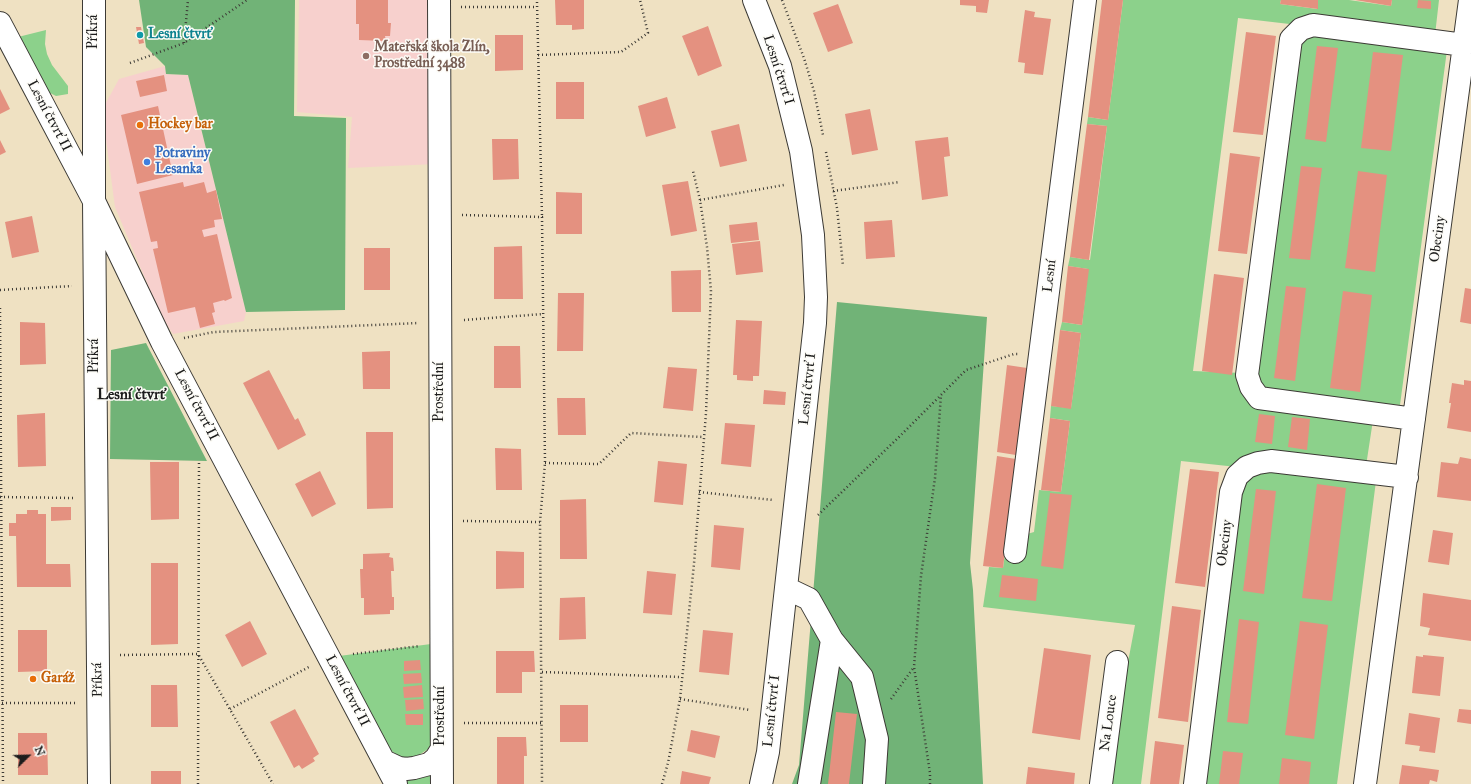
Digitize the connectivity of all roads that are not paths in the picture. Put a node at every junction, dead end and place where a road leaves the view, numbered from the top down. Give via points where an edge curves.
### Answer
1 (94, 0) edge
2 (754, 0) edge
3 (1085, 0) edge
4 (1470, 0) edge
5 (439, 3) edge
6 (0, 23) edge
7 (1464, 45) junction
8 (94, 201) junction
9 (1414, 419) junction
10 (1406, 478) junction
11 (1015, 552) dead end
12 (786, 588) junction
13 (832, 640) junction
14 (1117, 662) dead end
15 (441, 750) junction
16 (384, 761) junction
17 (99, 784) edge
18 (396, 784) edge
19 (442, 784) edge
20 (761, 784) edge
21 (809, 784) edge
22 (874, 784) edge
23 (1100, 784) edge
24 (1195, 784) edge
25 (1365, 784) edge

1 - 8 street, Příkrá
2 - 12 street, Lesní čtvrť I via 780,66 801,151 799,189 813,235 815,323
3 - 11 street, Lesní
4 - 7 street, Obeciny
5 - 15 street, Prostřední via 440,215 429,322 441,643
6 - 8 street, Lesní čtvrť II
7 - 9 street, Obeciny
7 - 9 street via 1313,25 1301,29 1291,39 1290,46 1247,376 1259,398
8 - 16 street, Lesní čtvrť II via 162,342
8 - 17 street, Příkrá
9 - 10 street, Obeciny
10 - 24 street, Obeciny via 1272,461 1247,467 1237,476 1231,492
10 - 25 street, Obeciny
12 - 13 street via 809,599
12 - 20 street, Lesní čtvrť I via 768,752
13 - 21 street
13 - 22 street via 862,677 877,739
14 - 23 street, Na Louce
15 - 16 street via 429,764 414,768 399,768
15 - 19 street, Prostřední
16 - 18 street, Lesní čtvrť II

